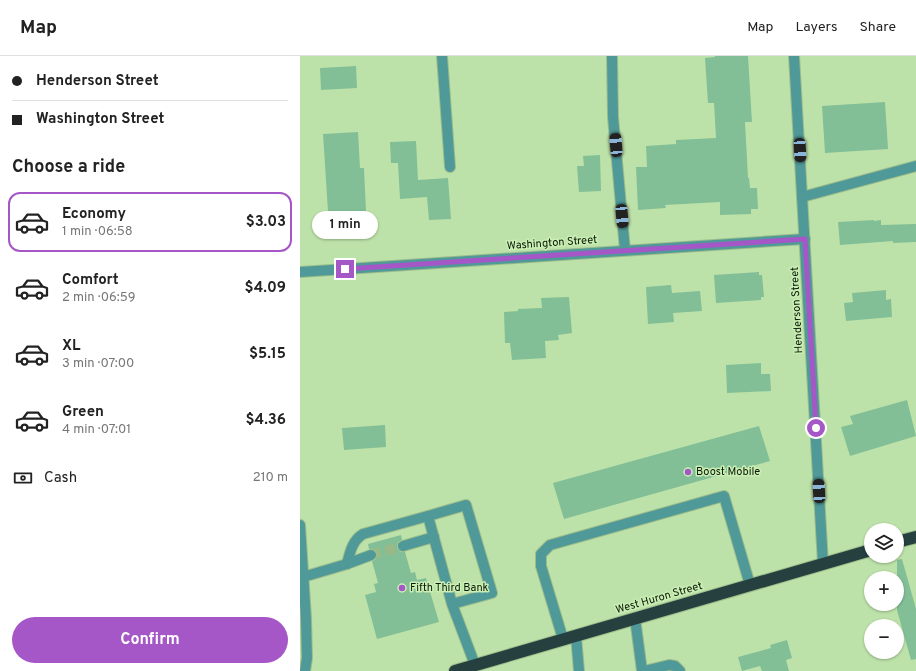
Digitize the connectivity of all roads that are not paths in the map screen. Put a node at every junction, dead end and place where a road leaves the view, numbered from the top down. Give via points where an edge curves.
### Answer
1 (442, 56) edge
2 (612, 56) edge
3 (794, 56) edge
4 (916, 166) edge
5 (450, 167) dead end
6 (802, 197) junction
7 (805, 239) junction
8 (625, 250) junction
9 (300, 272) edge
10 (428, 516) junction
11 (300, 525) edge
12 (300, 536) edge
13 (434, 537) junction
14 (915, 540) edge
15 (904, 541) edge
16 (403, 546) tunnel mouth
17 (864, 552) edge
18 (371, 555) tunnel mouth
19 (347, 564) junction
20 (823, 564) junction
21 (304, 577) junction
22 (750, 585) junction
23 (452, 604) junction
24 (635, 618) junction
25 (576, 636) junction
26 (563, 640) junction
27 (475, 665) junction
28 (305, 671) edge
29 (455, 671) edge
30 (579, 671) edge
31 (643, 671) edge
32 (680, 671) edge

1 - 5 street
2 - 8 street via 614,117
3 - 6 street, Henderson Street
4 - 6 street
6 - 7 street, Henderson Street
7 - 8 street, Washington Street
7 - 20 street, Henderson Street
8 - 9 street, Washington Street
10 - 13 street
10 - 19 street via 356,538
10 - 23 street via 466,505 492,593
11 - 12 street
12 - 21 street
13 - 16 street
13 - 23 street
14 - 15 highway
17 - 20 highway, West Huron Street
18 - 19 street
19 - 21 street
20 - 22 highway, West Huron Street
21 - 28 street via 307,658
22 - 24 highway, West Huron Street
22 - 26 street via 724,496 550,544 541,554 541,566
23 - 27 street
24 - 25 highway, West Huron Street
24 - 31 street
25 - 26 highway, West Huron Street
25 - 30 street
26 - 27 highway, West Huron Street
27 - 29 highway, West Huron Street
31 - 32 street via 669,665

